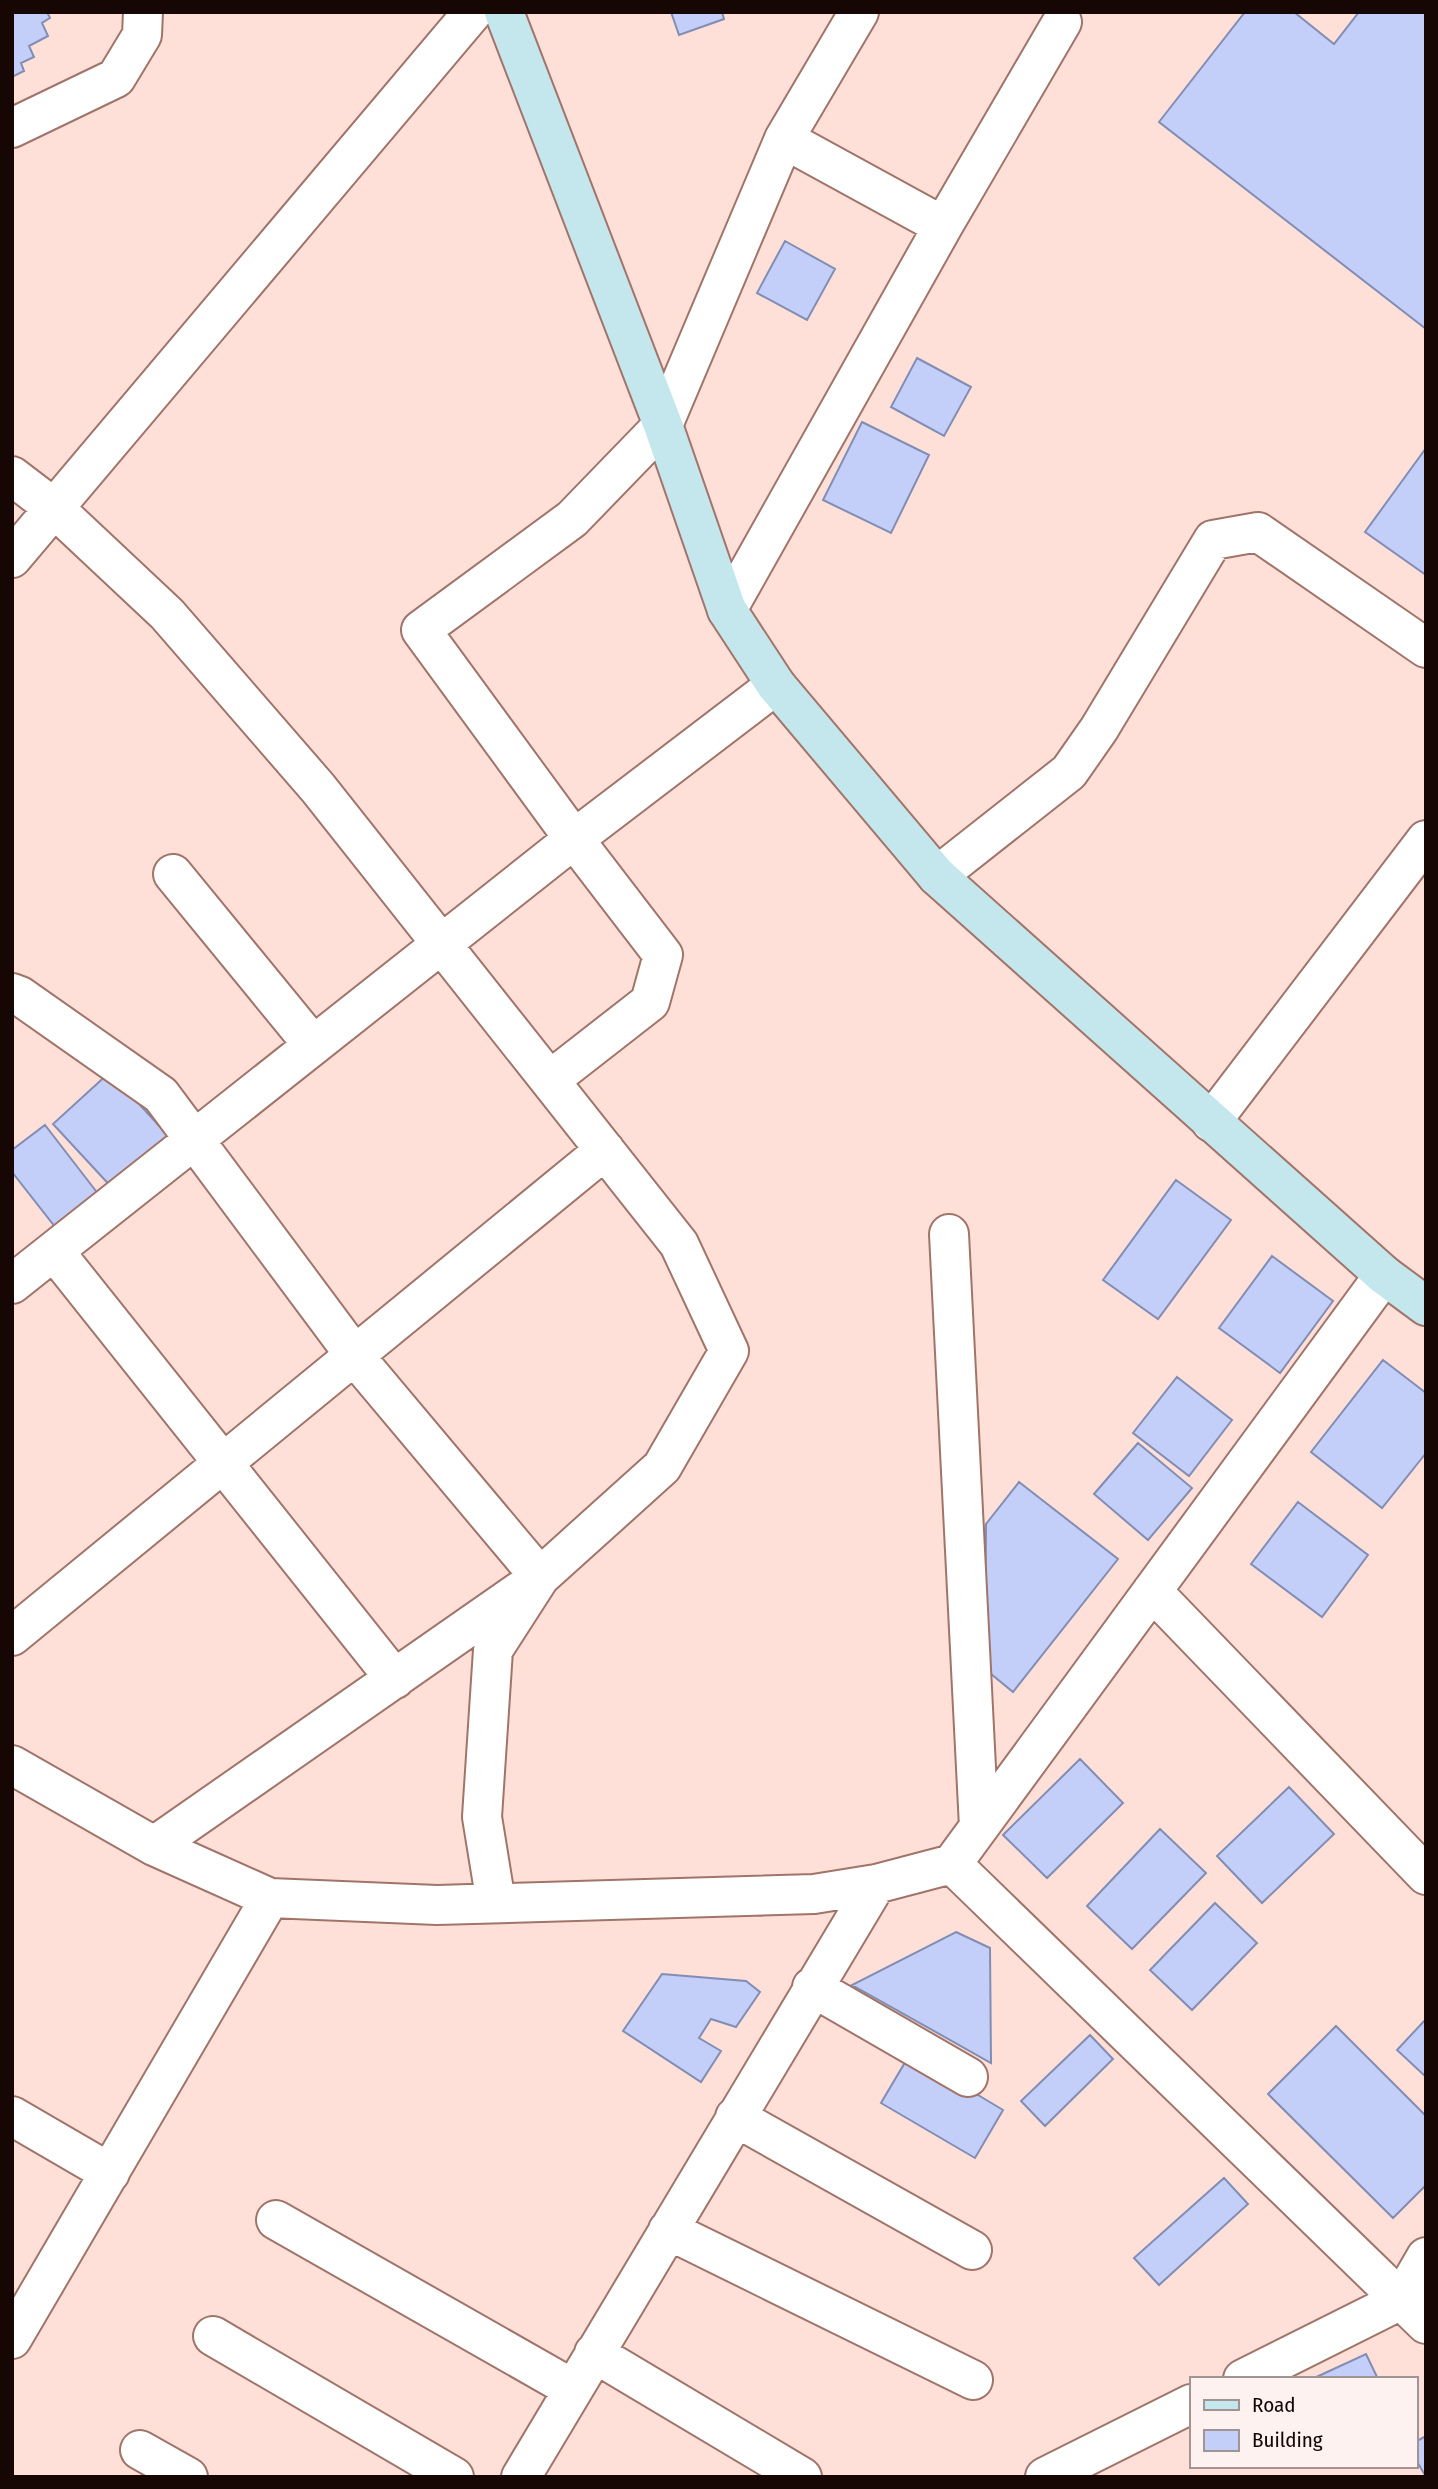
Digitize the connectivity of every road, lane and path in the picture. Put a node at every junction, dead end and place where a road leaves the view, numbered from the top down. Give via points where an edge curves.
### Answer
1 (143, 12) edge
2 (473, 12) edge
3 (504, 12) edge
4 (859, 12) edge
5 (1062, 22) dead end
6 (12, 128) edge
7 (784, 139) junction
8 (943, 226) junction
9 (663, 425) junction
10 (12, 476) edge
11 (54, 508) junction
12 (12, 558) edge
13 (727, 610) junction
14 (1426, 648) edge
15 (776, 685) junction
16 (574, 839) junction
17 (1426, 840) edge
18 (173, 874) dead end
19 (937, 876) junction
20 (442, 943) junction
21 (12, 993) edge
22 (313, 1045) junction
23 (550, 1080) junction
24 (1211, 1122) junction
25 (194, 1139) junction
26 (605, 1150) junction
27 (949, 1234) dead end
28 (54, 1251) junction
29 (1384, 1275) junction
30 (12, 1284) edge
31 (1426, 1306) edge
32 (355, 1354) junction
33 (224, 1463) junction
34 (540, 1577) junction
35 (1152, 1591) junction
36 (12, 1636) edge
37 (396, 1679) junction
38 (12, 1765) edge
39 (979, 1827) junction
40 (154, 1846) junction
41 (952, 1864) junction
42 (1426, 1875) edge
43 (876, 1884) junction
44 (270, 1898) junction
45 (496, 1903) junction
46 (812, 1987) junction
47 (968, 2077) dead end
48 (12, 2116) edge
49 (735, 2118) junction
50 (110, 2173) junction
51 (276, 2220) dead end
52 (668, 2230) junction
53 (972, 2250) dead end
54 (1426, 2258) edge
55 (1414, 2312) edge
56 (213, 2336) dead end
57 (12, 2339) edge
58 (594, 2353) junction
59 (1248, 2377) edge
60 (973, 2380) dead end
61 (573, 2389) junction
62 (1190, 2404) edge
63 (140, 2450) dead end
64 (525, 2475) edge
65 (188, 2477) edge
66 (454, 2477) edge
67 (802, 2477) edge
68 (1045, 2477) edge

1 - 6 street via 142,35 116,78
2 - 11 street
3 - 9 main road
4 - 7 street
5 - 8 street
7 - 8 street
7 - 9 street
8 - 13 street
9 - 13 main road
9 - 16 street via 572,519 421,630
10 - 11 street
11 - 12 street
11 - 20 street via 167,614 318,788
13 - 15 main road
14 - 19 street via 1258,532 1213,540 1100,729 1069,772
15 - 16 street
15 - 19 main road
16 - 20 street
16 - 23 street via 663,955 650,1002
17 - 24 street
18 - 22 street
19 - 24 main road
20 - 22 street
20 - 23 street
21 - 25 street via 161,1095
22 - 25 street
23 - 26 street
24 - 29 main road
25 - 28 street
25 - 32 street
26 - 32 street
26 - 34 street via 679,1244 729,1351 662,1467
27 - 39 street
28 - 30 street
28 - 33 street
29 - 31 main road
29 - 35 street
32 - 33 street
32 - 34 street
33 - 36 street
33 - 37 street
34 - 37 street
34 - 45 street via 493,1650 482,1817
35 - 39 street
35 - 42 street
37 - 40 street
38 - 40 street
39 - 41 street
40 - 44 street
41 - 43 street
41 - 55 street
43 - 45 street via 814,1894
43 - 46 street
44 - 45 street
44 - 50 street
46 - 47 street
46 - 49 street
48 - 50 street
49 - 52 street
49 - 53 street
50 - 57 street
51 - 61 street
52 - 58 street
52 - 60 street
54 - 55 street
55 - 59 street
56 - 66 street
58 - 61 street
58 - 67 street
61 - 64 street
62 - 68 street
63 - 65 street

